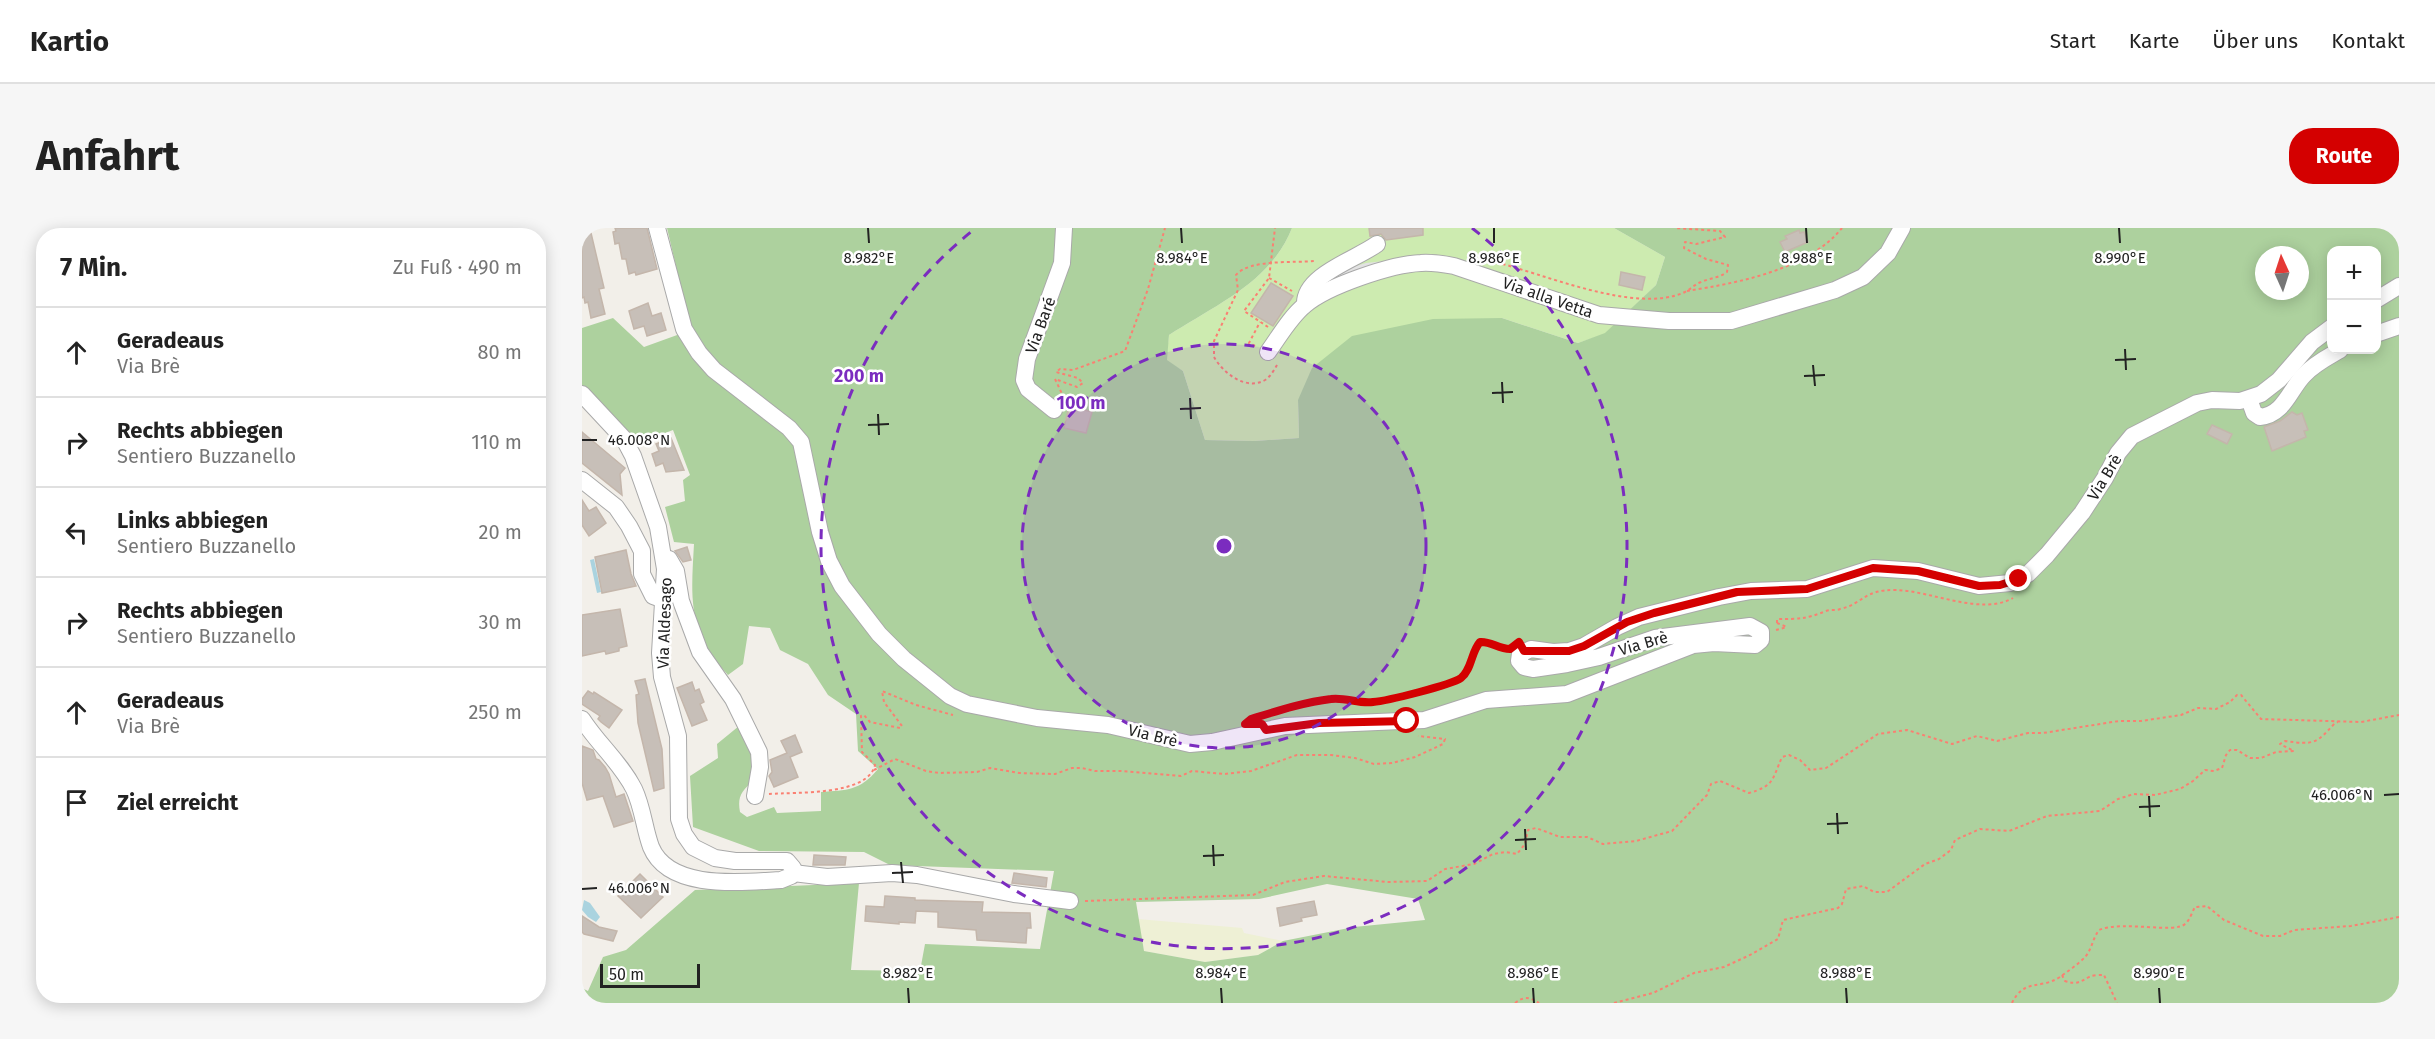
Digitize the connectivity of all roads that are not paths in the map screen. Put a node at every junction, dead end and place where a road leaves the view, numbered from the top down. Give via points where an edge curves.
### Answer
1 (657, 228) edge
2 (1064, 228) edge
3 (1902, 228) edge
4 (1377, 244) dead end
5 (2399, 286) edge
6 (2381, 297) edge
7 (1301, 299) junction
8 (2399, 326) edge
9 (2327, 330) edge
10 (2381, 332) edge
11 (1268, 352) dead end
12 (2334, 354) edge
13 (582, 394) edge
14 (2249, 399) junction
15 (1055, 405) road end
16 (582, 480) edge
17 (664, 554) junction
18 (664, 600) junction
19 (582, 719) edge
20 (755, 796) road end
21 (792, 873) junction
22 (1070, 901) road end

1 - 14 street, Via Brè via 684,329 714,370 789,428 801,442 829,561 860,610 903,659 950,696 978,707 1048,720 1108,725 1191,744 1285,726 1435,718 1474,704 1567,694 1693,645 1751,646 1759,643 1762,636 1750,626 1671,635 1599,657 1533,669 1521,665 1520,654 1524,651 1569,651 1627,622 1737,592 1807,589 1873,568 1918,571 1979,586 2010,583 2028,574 2047,555 2082,513 2124,444 2139,431 2197,403
2 - 15 street, Via Baré via 1062,263 1027,359 1024,380 1028,389
3 - 7 street, Via alla Vetta via 1888,253 1863,277 1835,290 1731,321 1599,315 1476,272 1429,262 1357,279
4 - 7 street via 1333,268
5 - 6 street
7 - 11 street, Via alla Vetta
8 - 10 street
9 - 14 street, Via Brè via 2303,350 2273,386
12 - 14 street via 2305,374 2270,414 2260,417 2254,413
13 - 17 street, Via Aldesago via 614,426 633,456
16 - 18 street via 616,507 642,551 642,574 653,596
17 - 18 street, Via Aldesago
17 - 20 street via 675,571 681,601 700,652 733,699 759,752
18 - 21 street, Via Aldesago via 662,677 678,736 680,819 684,834 693,847 706,855 735,861 787,861 792,865
19 - 21 street via 628,776 643,812 651,847 670,871 691,878 760,881 784,880
21 - 22 street via 827,877 917,874

